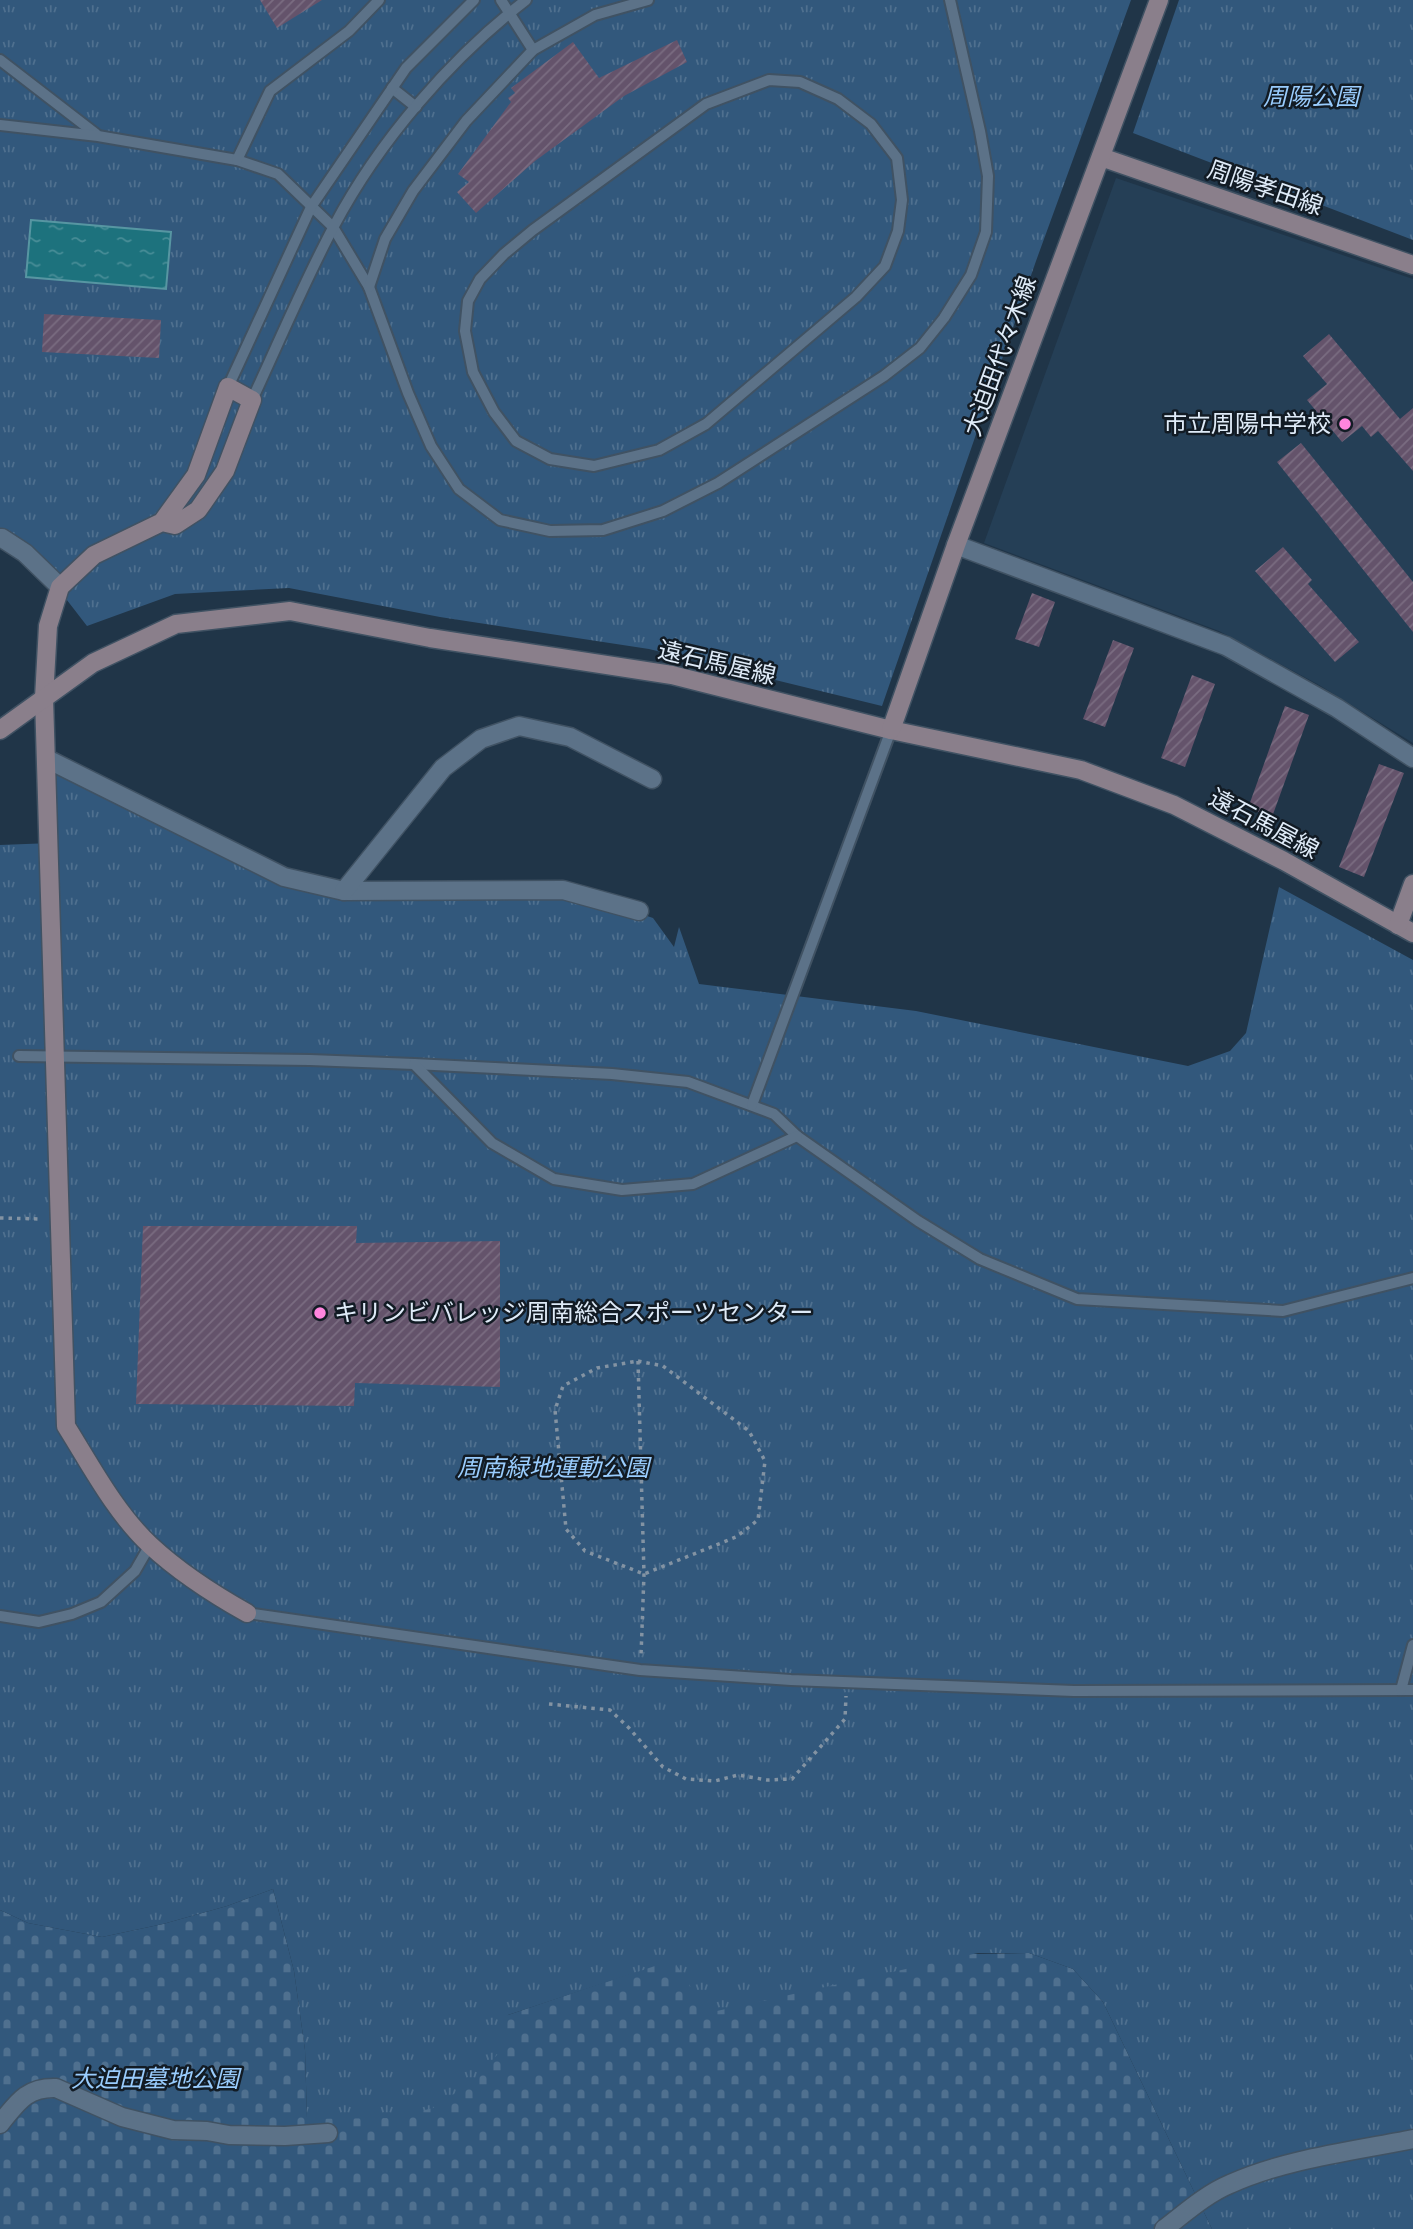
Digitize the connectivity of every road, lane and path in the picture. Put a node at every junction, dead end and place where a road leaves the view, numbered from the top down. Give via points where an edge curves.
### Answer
1 (379, 0) edge
2 (474, 0) edge
3 (501, 0) edge
4 (526, 0) edge
5 (648, 0) edge
6 (950, 0) edge
7 (1159, 0) edge
8 (509, 13) junction
9 (533, 50) junction
10 (0, 60) edge
11 (392, 88) junction
12 (736, 91) joint
13 (416, 107) junction
14 (0, 125) edge
15 (98, 136) junction
16 (1101, 157) junction
17 (237, 160) junction
18 (311, 207) junction
19 (333, 227) junction
20 (1413, 265) edge
21 (369, 287) junction
22 (228, 387) junction
23 (253, 400) junction
24 (162, 522) junction
25 (0, 538) edge
26 (956, 545) junction
27 (60, 587) junction
28 (44, 698) junction
29 (0, 730) edge
30 (891, 730) junction
31 (1413, 758) edge
32 (47, 759) junction
33 (652, 779) dead end
34 (1413, 884) edge
35 (344, 891) junction
36 (639, 911) dead end
37 (1405, 929) edge
38 (53, 1055) junction
39 (19, 1056) dead end
40 (414, 1064) junction
41 (752, 1105) junction
42 (797, 1136) junction
43 (0, 1218) edge
44 (58, 1220) junction
45 (1413, 1278) edge
46 (639, 1361) junction
47 (560, 1457) junction
48 (641, 1458) junction
49 (150, 1545) junction
50 (644, 1574) junction
51 (247, 1613) joint
52 (0, 1616) edge
53 (1413, 1646) edge
54 (640, 1670) junction
55 (846, 1683) junction
56 (1407, 1690) edge
57 (549, 1704) dead end
58 (0, 2124) edge
59 (328, 2133) dead end
60 (1413, 2140) edge
61 (1164, 2229) edge

1 - 17 lane via 349,31 270,92
2 - 11 lane
3 - 8 lane
4 - 8 lane
5 - 9 lane via 594,15
6 - 21 lane via 988,176 986,232 971,275 920,348 884,376 718,483 663,512 603,530 550,531 500,520 460,489 431,446
7 - 16 street, 大迫田代々木線
8 - 9 lane
8 - 13 lane
9 - 21 lane via 466,121 413,191 385,239
10 - 15 lane
11 - 13 lane
11 - 18 lane
12 - 12 lane via 769,80 800,82 838,99 871,124 897,159 902,200 898,231 885,266 856,298 706,425 659,450 594,466 550,458 516,441 473,372 465,331 468,301 480,279 503,254 598,182 706,104
13 - 19 lane via 390,138
14 - 15 lane
15 - 17 lane
16 - 20 street, 周陽孝田線
16 - 26 street, 大迫田代々木線
17 - 18 lane via 278,174
18 - 19 lane
18 - 22 lane
19 - 21 lane
19 - 23 lane
22 - 23 street
22 - 24 street via 196,475
23 - 24 street via 225,471 198,510 174,526
24 - 27 street via 94,555
25 - 27 street via 25,553
26 - 30 street, 大迫田代々木線
26 - 31 street via 1226,646 1337,708
27 - 28 street via 48,626
28 - 29 street, 遠石馬屋線
28 - 30 street, 遠石馬屋線 via 93,663 176,624 290,611 672,675
28 - 32 street
30 - 37 street, 遠石馬屋線 via 1081,770 1174,805
30 - 41 lane
32 - 35 street via 284,877
32 - 38 street
33 - 35 street via 570,737 519,726 481,739 443,768
34 - 37 street
35 - 36 street via 563,890
38 - 39 lane
38 - 40 lane
38 - 44 street
40 - 41 lane via 688,1082
40 - 42 lane via 492,1143 554,1179 622,1189 693,1184
41 - 42 lane via 774,1114
42 - 45 lane via 918,1222 980,1259 1077,1299 1283,1311
43 - 44 path
44 - 49 street via 66,1426 117,1506
46 - 47 path via 597,1368 563,1386 555,1410
46 - 48 path
46 - 50 path via 663,1366 722,1409 749,1431 765,1461 758,1520 736,1537
47 - 48 path
47 - 50 path via 566,1529 585,1550
48 - 50 path
49 - 51 street via 207,1591
49 - 52 lane via 135,1571 101,1602 38,1622
50 - 54 path
51 - 54 lane
53 - 56 lane
54 - 55 lane
55 - 56 lane via 1074,1691
55 - 57 path via 845,1719 792,1779 738,1774 715,1782 686,1779 663,1767 610,1710
58 - 59 street via 28,2093 56,2088 122,2117 173,2130 251,2136
60 - 61 street via 1252,2175 1209,2195

